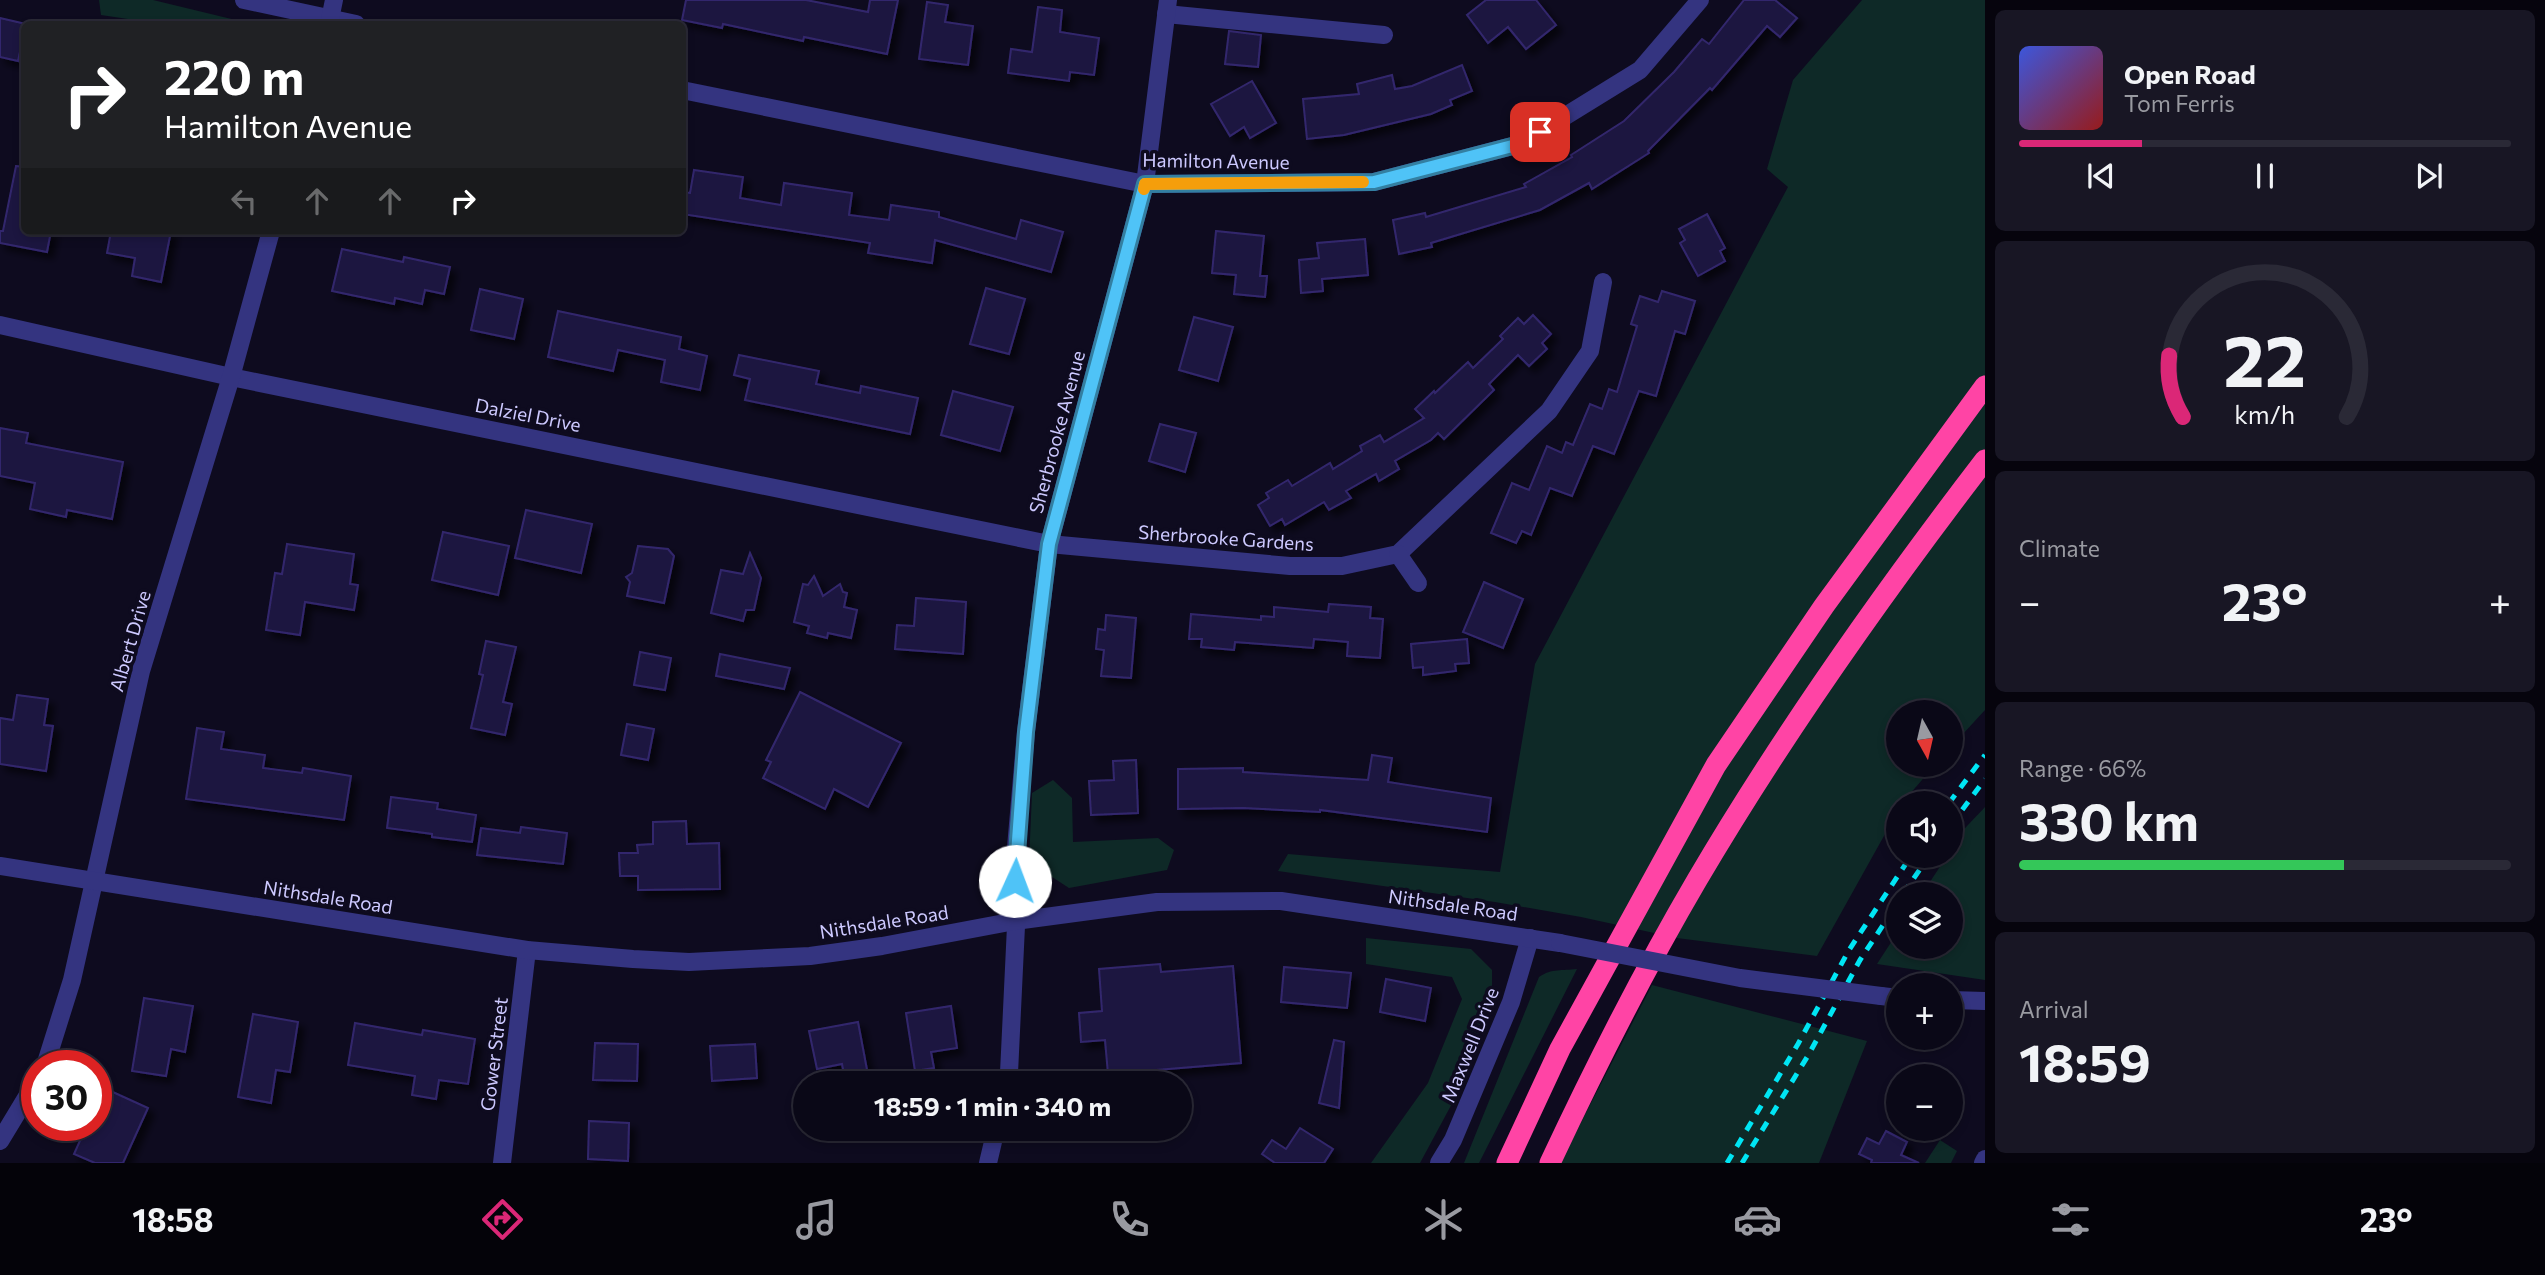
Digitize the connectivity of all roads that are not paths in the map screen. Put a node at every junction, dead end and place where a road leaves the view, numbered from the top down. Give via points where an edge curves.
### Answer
1 (244, 0) edge
2 (334, 0) edge
3 (1700, 0) edge
4 (1167, 7) edge
5 (325, 21) edge
6 (329, 21) edge
7 (1384, 35) dead end
8 (686, 91) edge
9 (1145, 184) junction
10 (270, 235) edge
11 (1603, 282) dead end
12 (0, 326) edge
13 (231, 377) junction
14 (1985, 386) edge
15 (1985, 460) edge
16 (1985, 478) edge
17 (1049, 544) junction
18 (1398, 554) junction
19 (1418, 583) dead end
20 (1851, 641) junction
21 (0, 866) edge
22 (95, 882) junction
23 (1015, 921) junction
24 (1530, 938) junction
25 (527, 950) junction
26 (1886, 996) edge
27 (1963, 1000) edge
28 (1985, 1001) edge
29 (50, 1050) edge
30 (1009, 1071) edge
31 (21, 1106) edge
32 (0, 1141) edge
33 (993, 1141) edge
34 (502, 1163) edge
35 (988, 1163) edge
36 (1439, 1163) edge
37 (1507, 1163) edge
38 (1550, 1163) edge

1 - 5 street
2 - 6 street
3 - 9 street, Hamilton Avenue via 1640,71 1520,144 1374,182
4 - 7 street
4 - 9 street, Sherbrooke Avenue
8 - 9 street, Hamilton Avenue
9 - 17 street, Sherbrooke Avenue
10 - 13 street, Albert Drive
11 - 18 street via 1590,351 1549,411
12 - 13 street, Dalziel Drive
13 - 17 street, Dalziel Drive
13 - 22 street, Albert Drive via 141,671
14 - 37 highway via 1824,606 1716,765 1560,1049
15 - 20 highway
16 - 20 highway
17 - 18 street, Sherbrooke Gardens via 1290,566 1342,566
17 - 23 street, Sherbrooke Avenue via 1021,783
18 - 19 street
20 - 38 highway via 1698,879 1626,1007
21 - 22 street, Nithsdale Road
22 - 25 street, Nithsdale Road
22 - 29 street, Albert Drive
23 - 24 street, Nithsdale Road via 1157,902 1281,901
23 - 25 street, Nithsdale Road via 810,956 678,961
23 - 30 street, Sherbrooke Avenue
24 - 26 street, Nithsdale Road, bridge via 1740,978
24 - 36 street, Maxwell Drive via 1511,1002
25 - 34 street, Gower Street
27 - 28 street
31 - 32 street
33 - 35 street

